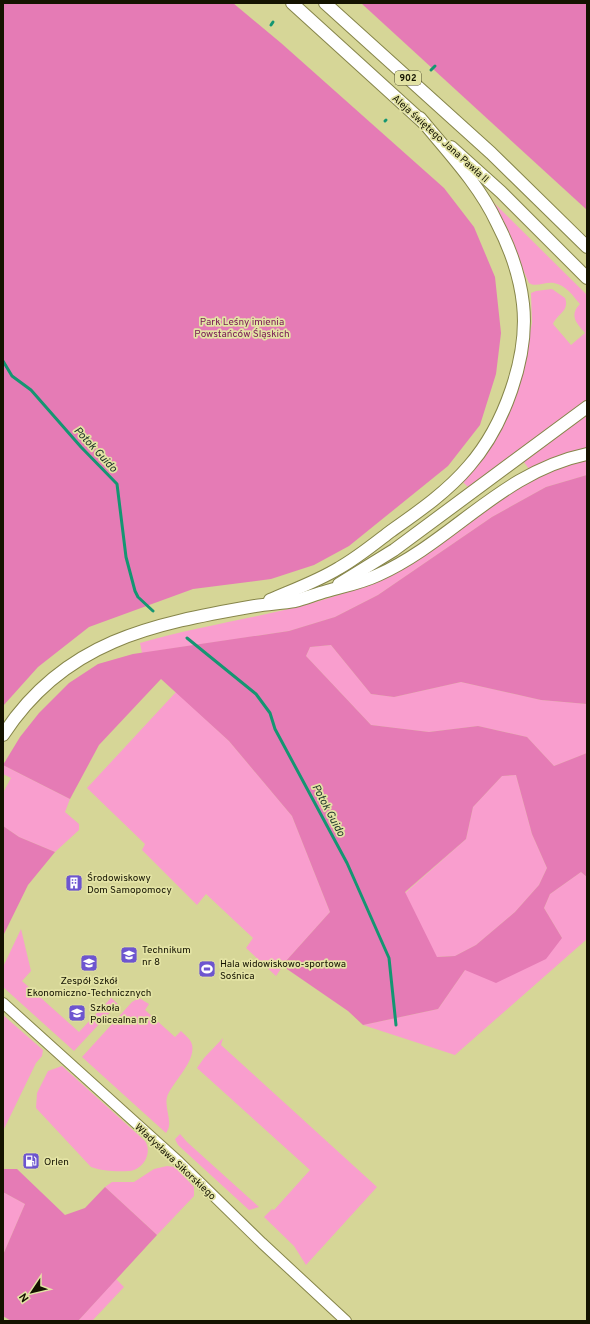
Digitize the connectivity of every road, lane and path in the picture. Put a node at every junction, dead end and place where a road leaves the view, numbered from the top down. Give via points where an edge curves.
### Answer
1 (292, 3) edge
2 (325, 3) edge
3 (420, 118) junction
4 (587, 247) edge
5 (587, 278) edge
6 (587, 407) edge
7 (587, 454) edge
8 (326, 591) junction
9 (255, 606) junction
10 (3, 735) edge
11 (3, 1003) edge
12 (346, 1321) edge

1 - 3 main road, Aleja świętego Jana Pawła II / 902
2 - 4 main road, 902 via 491,153
3 - 5 main road, Aleja świętego Jana Pawła II / 902 via 501,192
3 - 9 main road via 487,204 513,260 523,304 523,327 516,377 498,423 469,466 426,506 339,568
6 - 8 main road via 394,550
7 - 8 main road via 552,464 506,488 397,565 360,583
8 - 9 main road via 296,600
9 - 10 main road via 151,628 99,647 74,661 46,683 20,711
11 - 12 street, Władysława Sikorskiego via 178,1162

